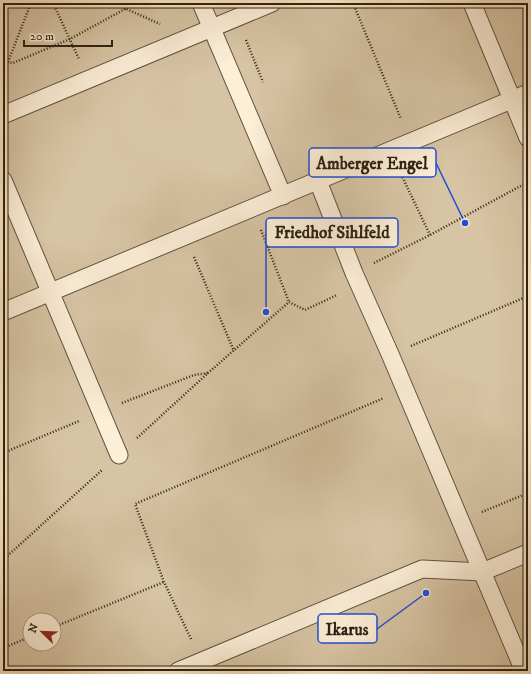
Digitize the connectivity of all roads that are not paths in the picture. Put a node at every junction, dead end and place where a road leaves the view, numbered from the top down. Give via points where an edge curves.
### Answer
1 (201, 3) edge
2 (272, 3) edge
3 (472, 3) edge
4 (212, 28) junction
5 (528, 93) edge
6 (512, 100) junction
7 (3, 115) edge
8 (528, 138) edge
9 (3, 180) edge
10 (318, 180) junction
11 (282, 196) junction
12 (50, 292) junction
13 (3, 312) edge
14 (119, 455) road end
15 (528, 553) edge
16 (482, 572) junction
17 (178, 671) edge
18 (524, 671) edge

1 - 4 lane
2 - 4 lane
3 - 6 lane
4 - 7 lane
4 - 11 lane
5 - 6 lane
6 - 8 lane
6 - 10 lane
9 - 12 lane
10 - 11 lane
10 - 16 lane via 354,273
11 - 12 lane
12 - 13 lane
12 - 14 lane
15 - 16 lane
16 - 17 lane via 422,569
16 - 18 lane

